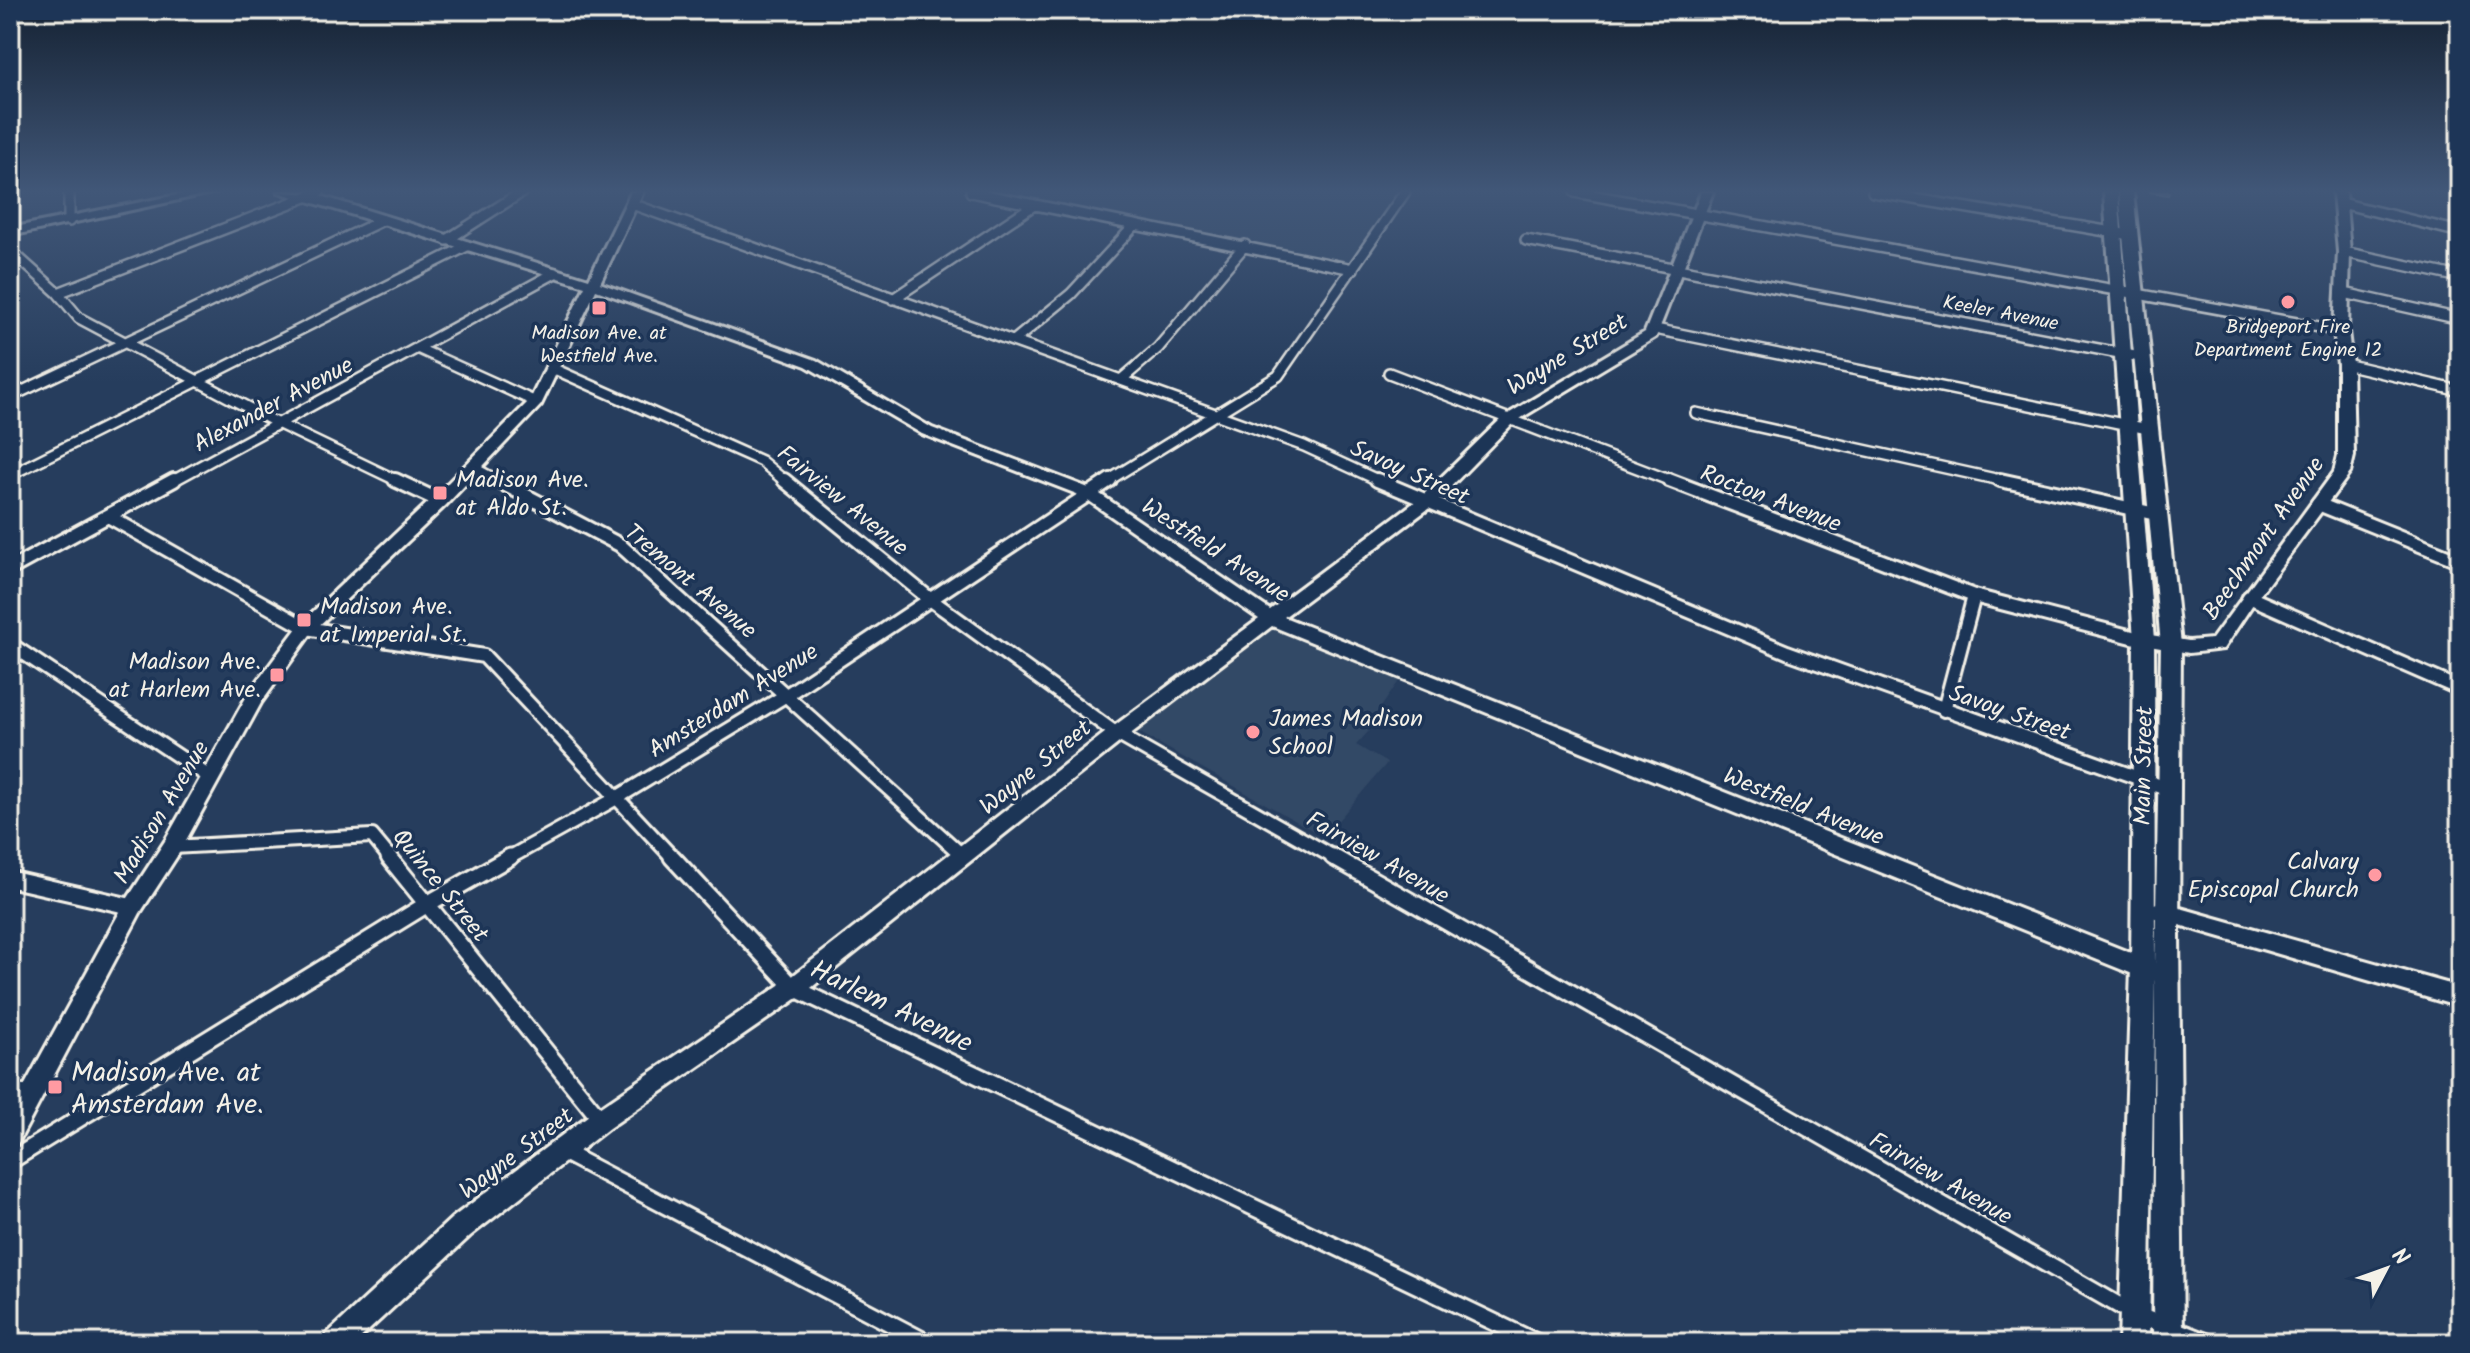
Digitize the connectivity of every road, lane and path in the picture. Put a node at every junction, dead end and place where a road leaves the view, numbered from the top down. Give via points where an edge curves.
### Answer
1 (16, 255) edge
2 (157, 255) edge
3 (307, 255) edge
4 (449, 255) edge
5 (497, 255) edge
6 (605, 255) edge
7 (781, 255) edge
8 (959, 255) edge
9 (1107, 255) edge
10 (1236, 255) edge
11 (1291, 255) edge
12 (1362, 255) edge
13 (1611, 255) edge
14 (1681, 255) edge
15 (1923, 255) edge
16 (2124, 255) edge
17 (2344, 255) edge
18 (2359, 255) edge
19 (1677, 267) junction
20 (1353, 269) junction
21 (555, 273) junction
22 (2460, 277) edge
23 (591, 284) junction
24 (2126, 292) junction
25 (58, 293) junction
26 (2344, 293) junction
27 (893, 299) junction
28 (2460, 319) edge
29 (1655, 329) junction
30 (2341, 331) junction
31 (1015, 340) junction
32 (120, 342) junction
33 (417, 348) junction
34 (2132, 356) junction
35 (2345, 364) junction
36 (552, 368) junction
37 (1389, 373) dead end
38 (199, 379) junction
39 (1122, 379) junction
40 (2460, 391) edge
41 (10, 397) edge
42 (536, 402) junction
43 (1217, 413) junction
44 (1696, 413) dead end
45 (1508, 420) junction
46 (277, 423) junction
47 (2139, 427) junction
48 (474, 468) junction
49 (10, 475) edge
50 (1088, 493) junction
51 (440, 501) junction
52 (1426, 502) junction
53 (2318, 504) junction
54 (2145, 511) junction
55 (108, 516) junction
56 (2460, 561) edge
57 (10, 569) edge
58 (1974, 596) junction
59 (2249, 597) junction
60 (931, 600) junction
61 (1271, 619) junction
62 (306, 628) junction
63 (2144, 640) junction
64 (10, 644) edge
65 (2171, 645) junction
66 (2460, 689) edge
67 (788, 694) junction
68 (1944, 710) junction
69 (1117, 734) junction
70 (211, 778) junction
71 (2143, 779) junction
72 (2169, 789) junction
73 (615, 799) junction
74 (172, 847) junction
75 (964, 857) junction
76 (10, 879) edge
77 (429, 903) junction
78 (2143, 906) junction
79 (133, 907) junction
80 (2167, 914) junction
81 (2143, 968) junction
82 (2167, 977) junction
83 (794, 988) junction
84 (2460, 998) edge
85 (10, 1090) edge
86 (32, 1096) junction
87 (601, 1120) junction
88 (10, 1135) edge
89 (563, 1152) junction
90 (10, 1161) edge
91 (2134, 1314) junction
92 (2168, 1335) edge
93 (336, 1343) edge
94 (928, 1343) edge
95 (1538, 1343) edge
96 (2134, 1343) edge
97 (2210, 1343) edge

1 - 25 street
2 - 25 street
3 - 32 street
4 - 38 street
5 - 21 street, Westfield Avenue
6 - 23 street, Madison Avenue
7 - 27 street, Savoy Street
8 - 27 street
9 - 31 street via 1071,294
10 - 39 street via 1158,348
11 - 20 street
12 - 20 street, Amsterdam Avenue
13 - 19 street, Keeler Avenue
14 - 19 street, Wayne Street
15 - 24 street
16 - 24 main road, Main Street
17 - 26 street, Beechmont Avenue
18 - 22 street
19 - 29 street, Wayne Street
19 - 34 street, Keeler Avenue
20 - 43 street, Amsterdam Avenue via 1280,374
21 - 23 street, Westfield Avenue
21 - 33 street, Alexander Avenue
23 - 36 street, Madison Avenue
23 - 50 street, Westfield Avenue via 811,363 927,431
24 - 30 street
24 - 34 main road, Main Street
25 - 32 street via 79,318
26 - 28 street
26 - 30 street, Beechmont Avenue
27 - 31 street, Savoy Street
29 - 45 street, Wayne Street
29 - 47 street
30 - 35 street, Beechmont Avenue
31 - 39 street, Savoy Street
32 - 38 street
32 - 41 street
33 - 42 street
33 - 46 street, Alexander Avenue
34 - 47 main road, Main Street
35 - 40 street
35 - 53 street, Beechmont Avenue via 2346,456 2342,473
36 - 42 street, Madison Avenue
36 - 60 street, Fairview Avenue via 761,461
37 - 45 street, Rocton Avenue
38 - 46 street
38 - 49 street
39 - 43 street, Savoy Street
42 - 48 street, Madison Avenue
43 - 50 street, Amsterdam Avenue
43 - 52 street, Savoy Street
44 - 54 street
45 - 52 street, Wayne Street
45 - 58 street, Rocton Avenue
46 - 51 street
46 - 55 street, Alexander Avenue
47 - 54 main road, Main Street
48 - 51 street, Madison Avenue
48 - 67 street, Tremont Avenue via 620,545
50 - 60 street, Amsterdam Avenue
50 - 61 street, Westfield Avenue
51 - 62 street, Madison Avenue
52 - 61 street, Wayne Street
52 - 68 street, Savoy Street via 1787,652
53 - 56 street
53 - 59 street, Beechmont Avenue
54 - 63 main road, Main Street
54 - 65 main road, Main Street
55 - 57 street, Alexander Avenue
55 - 62 street
58 - 63 street, Rocton Avenue
58 - 68 street
59 - 65 street, Beechmont Avenue via 2217,645
59 - 66 street
60 - 67 street, Amsterdam Avenue
60 - 69 street, Fairview Avenue
61 - 69 street, Wayne Street
61 - 81 street, Westfield Avenue
62 - 70 street, Madison Avenue via 254,699
62 - 73 street, Harlem Avenue via 484,656
63 - 65 street, Beechmont Avenue
63 - 71 main road, Main Street
64 - 70 street
65 - 72 main road, Main Street
67 - 73 street, Amsterdam Avenue
67 - 75 street, Tremont Avenue
68 - 71 street, Savoy Street
69 - 75 street, Wayne Street
69 - 91 street, Fairview Avenue
70 - 74 street, Madison Avenue
71 - 72 street, Savoy Street
71 - 78 main road, Main Street
72 - 80 main road, Main Street
73 - 77 street, Amsterdam Avenue
73 - 83 street, Harlem Avenue
74 - 77 street, Quince Street via 372,836
74 - 79 street, Madison Avenue
75 - 83 street, Wayne Street
76 - 79 street
77 - 87 street, Quince Street
77 - 90 street, Amsterdam Avenue
78 - 80 street
78 - 81 main road, Main Street
79 - 86 street, Madison Avenue
80 - 82 main road, Main Street
80 - 84 street
81 - 82 street, Westfield Avenue
81 - 91 main road, Main Street
82 - 92 main road, Main Street
83 - 87 street, Wayne Street
83 - 95 street, Harlem Avenue
85 - 86 street
86 - 88 street, Madison Avenue
87 - 89 street, Wayne Street
89 - 93 street, Wayne Street via 461,1227
89 - 94 street
91 - 92 street, Fairview Avenue
91 - 96 main road, Main Street
92 - 97 street, Fairview Avenue

